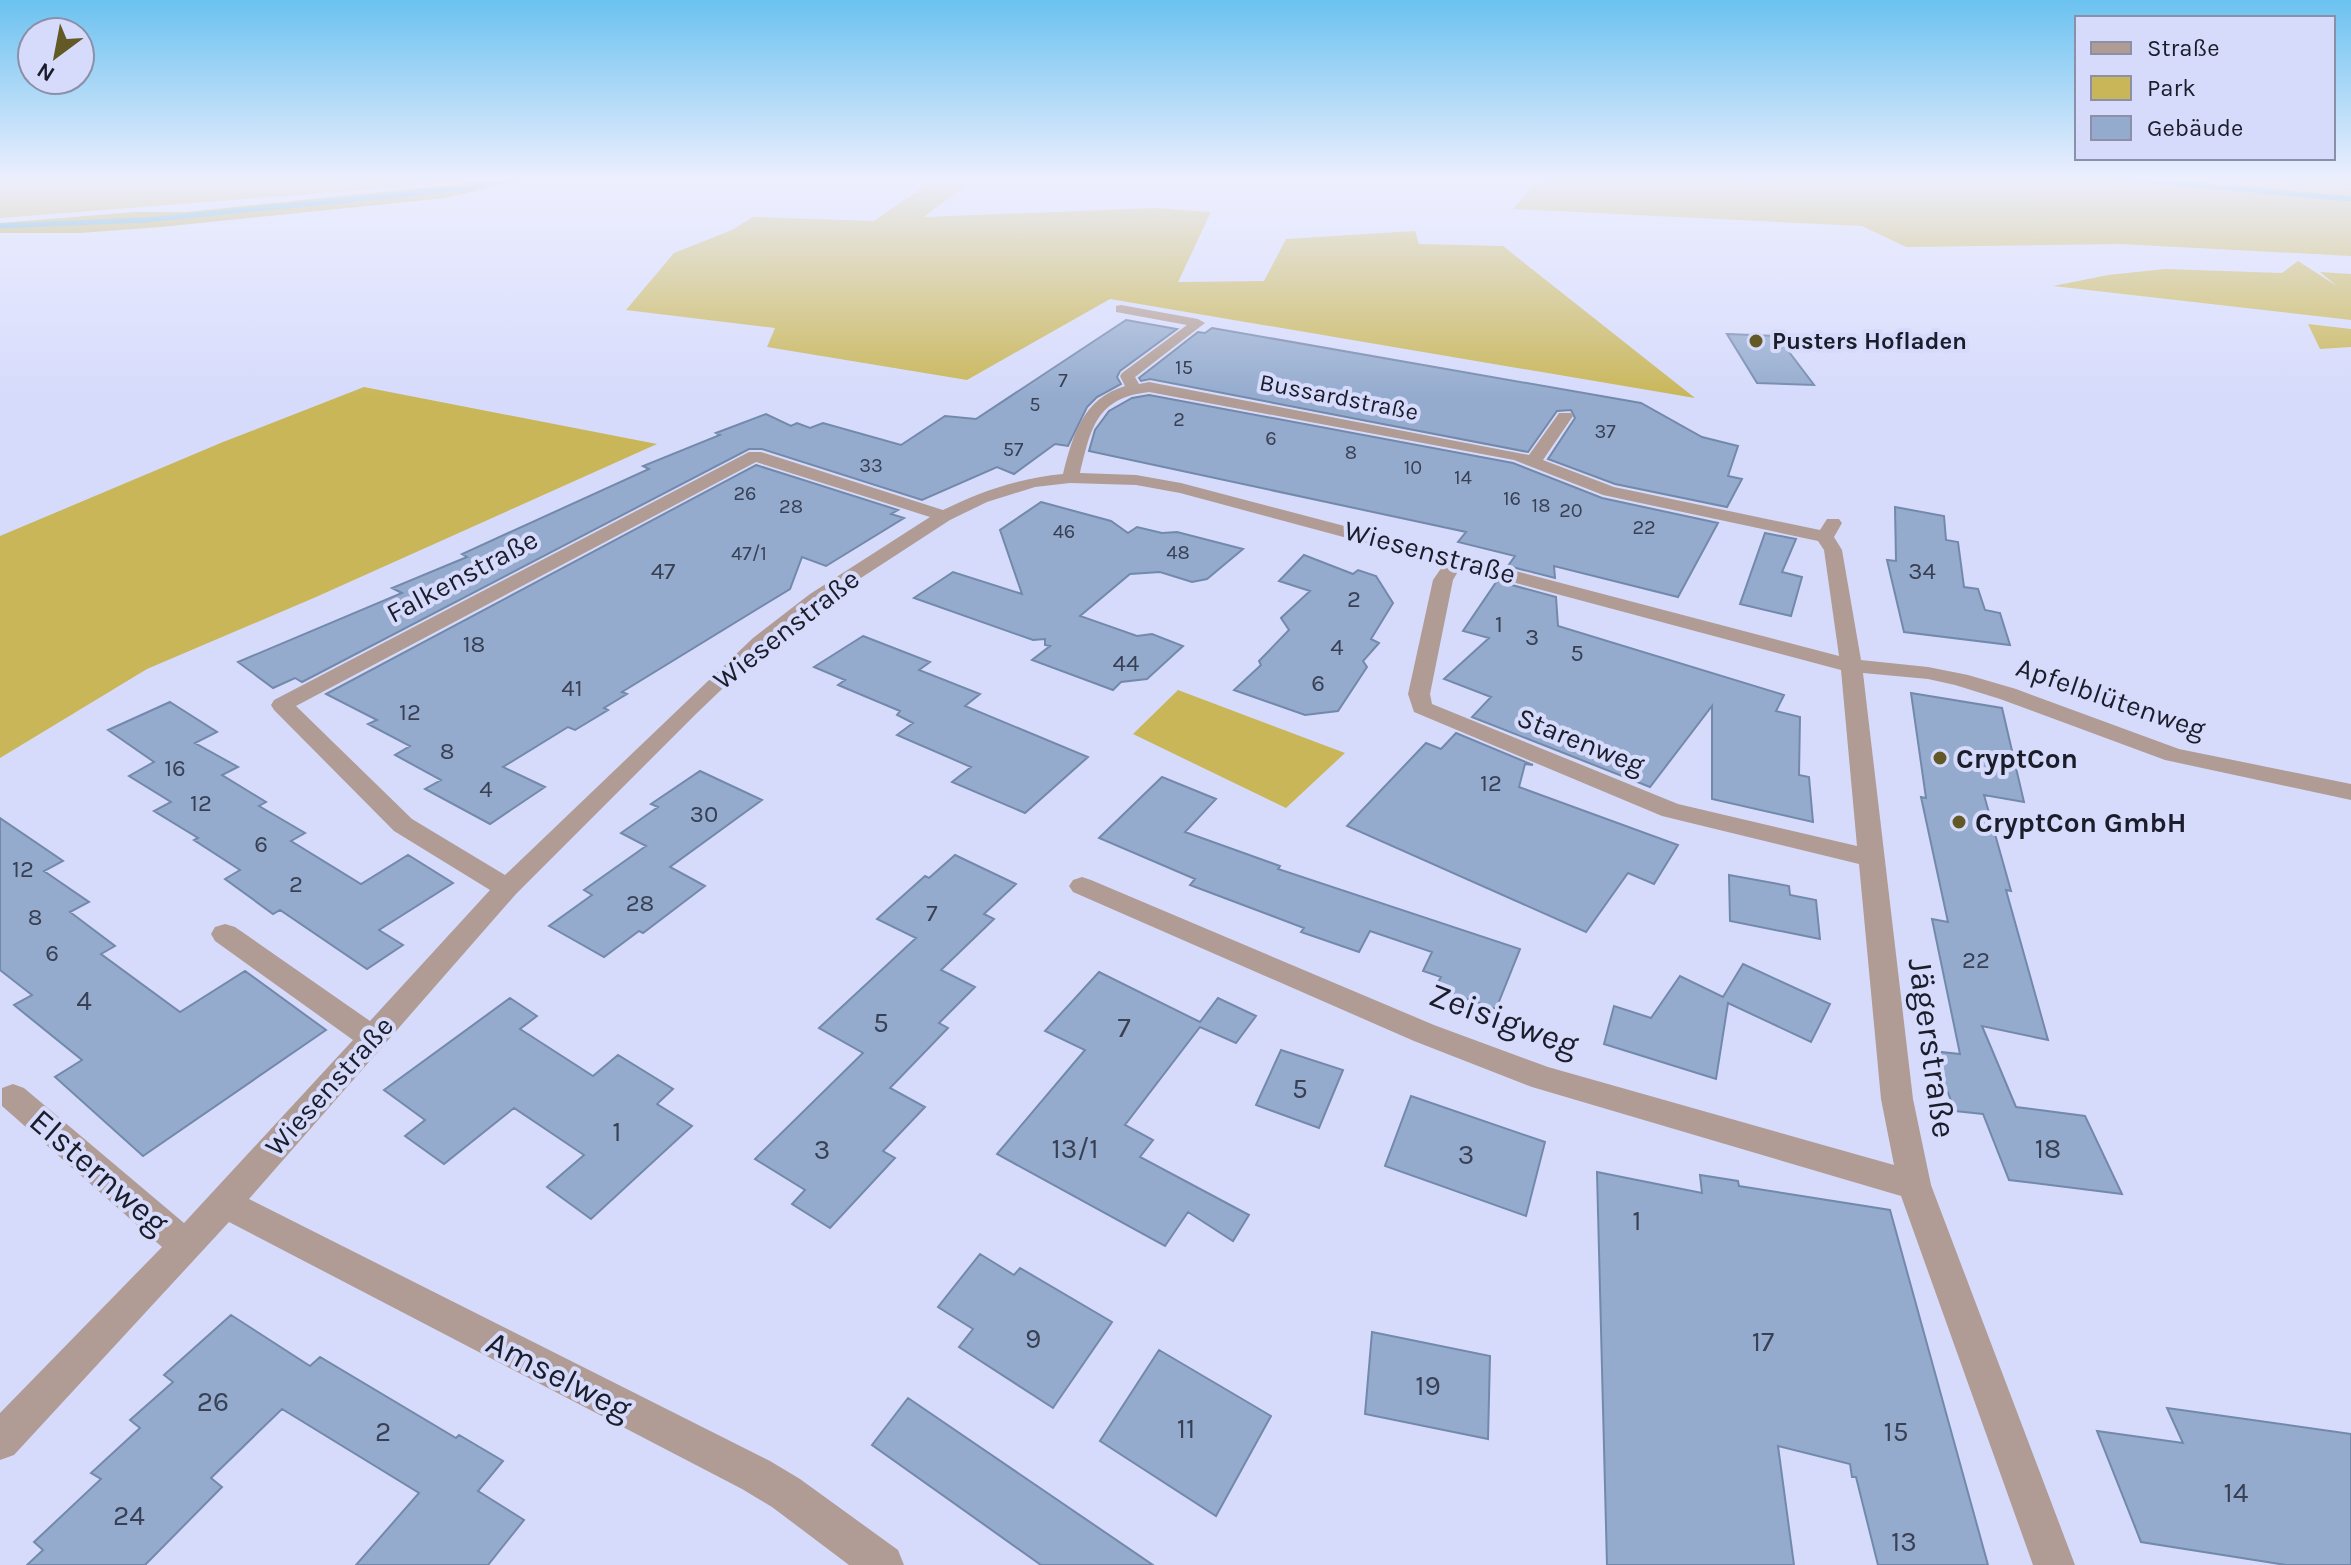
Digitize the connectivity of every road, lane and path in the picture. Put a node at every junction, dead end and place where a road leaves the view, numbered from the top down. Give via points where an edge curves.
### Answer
1 (1121, 309) dead end
2 (1134, 388) junction
3 (1565, 416) dead end
4 (1534, 460) junction
5 (1070, 478) junction
6 (944, 516) junction
7 (1829, 530) joint
8 (1456, 559) junction
9 (1851, 666) junction
10 (2351, 792) edge
11 (1870, 858) junction
12 (1082, 886) dead end
13 (507, 888) junction
14 (225, 934) dead end
15 (372, 1038) junction
16 (13, 1097) dead end
17 (1914, 1185) junction
18 (224, 1203) junction
19 (186, 1246) junction
20 (0, 1441) edge
21 (883, 1565) edge
22 (2054, 1565) edge

1 - 2 street via 1198,323 1127,376
2 - 4 street, Bussardstraße
2 - 5 street via 1111,396 1091,413
3 - 4 street
4 - 7 street, Bussardstraße via 1609,491
5 - 6 street, Wiesenstraße via 1005,489
5 - 8 street, Wiesenstraße via 1181,488
6 - 13 street, Wiesenstraße via 817,598 760,642
6 - 13 street, Falkenstraße via 755,456 282,705 403,825
7 - 9 street, Jägerstraße
8 - 9 street, Wiesenstraße
8 - 11 street, Starenweg via 1443,580 1419,694 1422,707 1671,810
9 - 10 street, Apfelblütenweg via 1960,680 2173,755
9 - 11 street, Jägerstraße
11 - 17 street, Jägerstraße via 1897,1099
12 - 17 street, Zeisigweg via 1424,1033 1543,1078
13 - 15 street, Wiesenstraße
14 - 15 street
15 - 18 street, Wiesenstraße
16 - 19 street, Elsternweg
17 - 22 street, Jägerstraße
18 - 19 street, Wiesenstraße
18 - 21 street, Amselweg via 756,1475
19 - 20 street, Wiesenstraße

